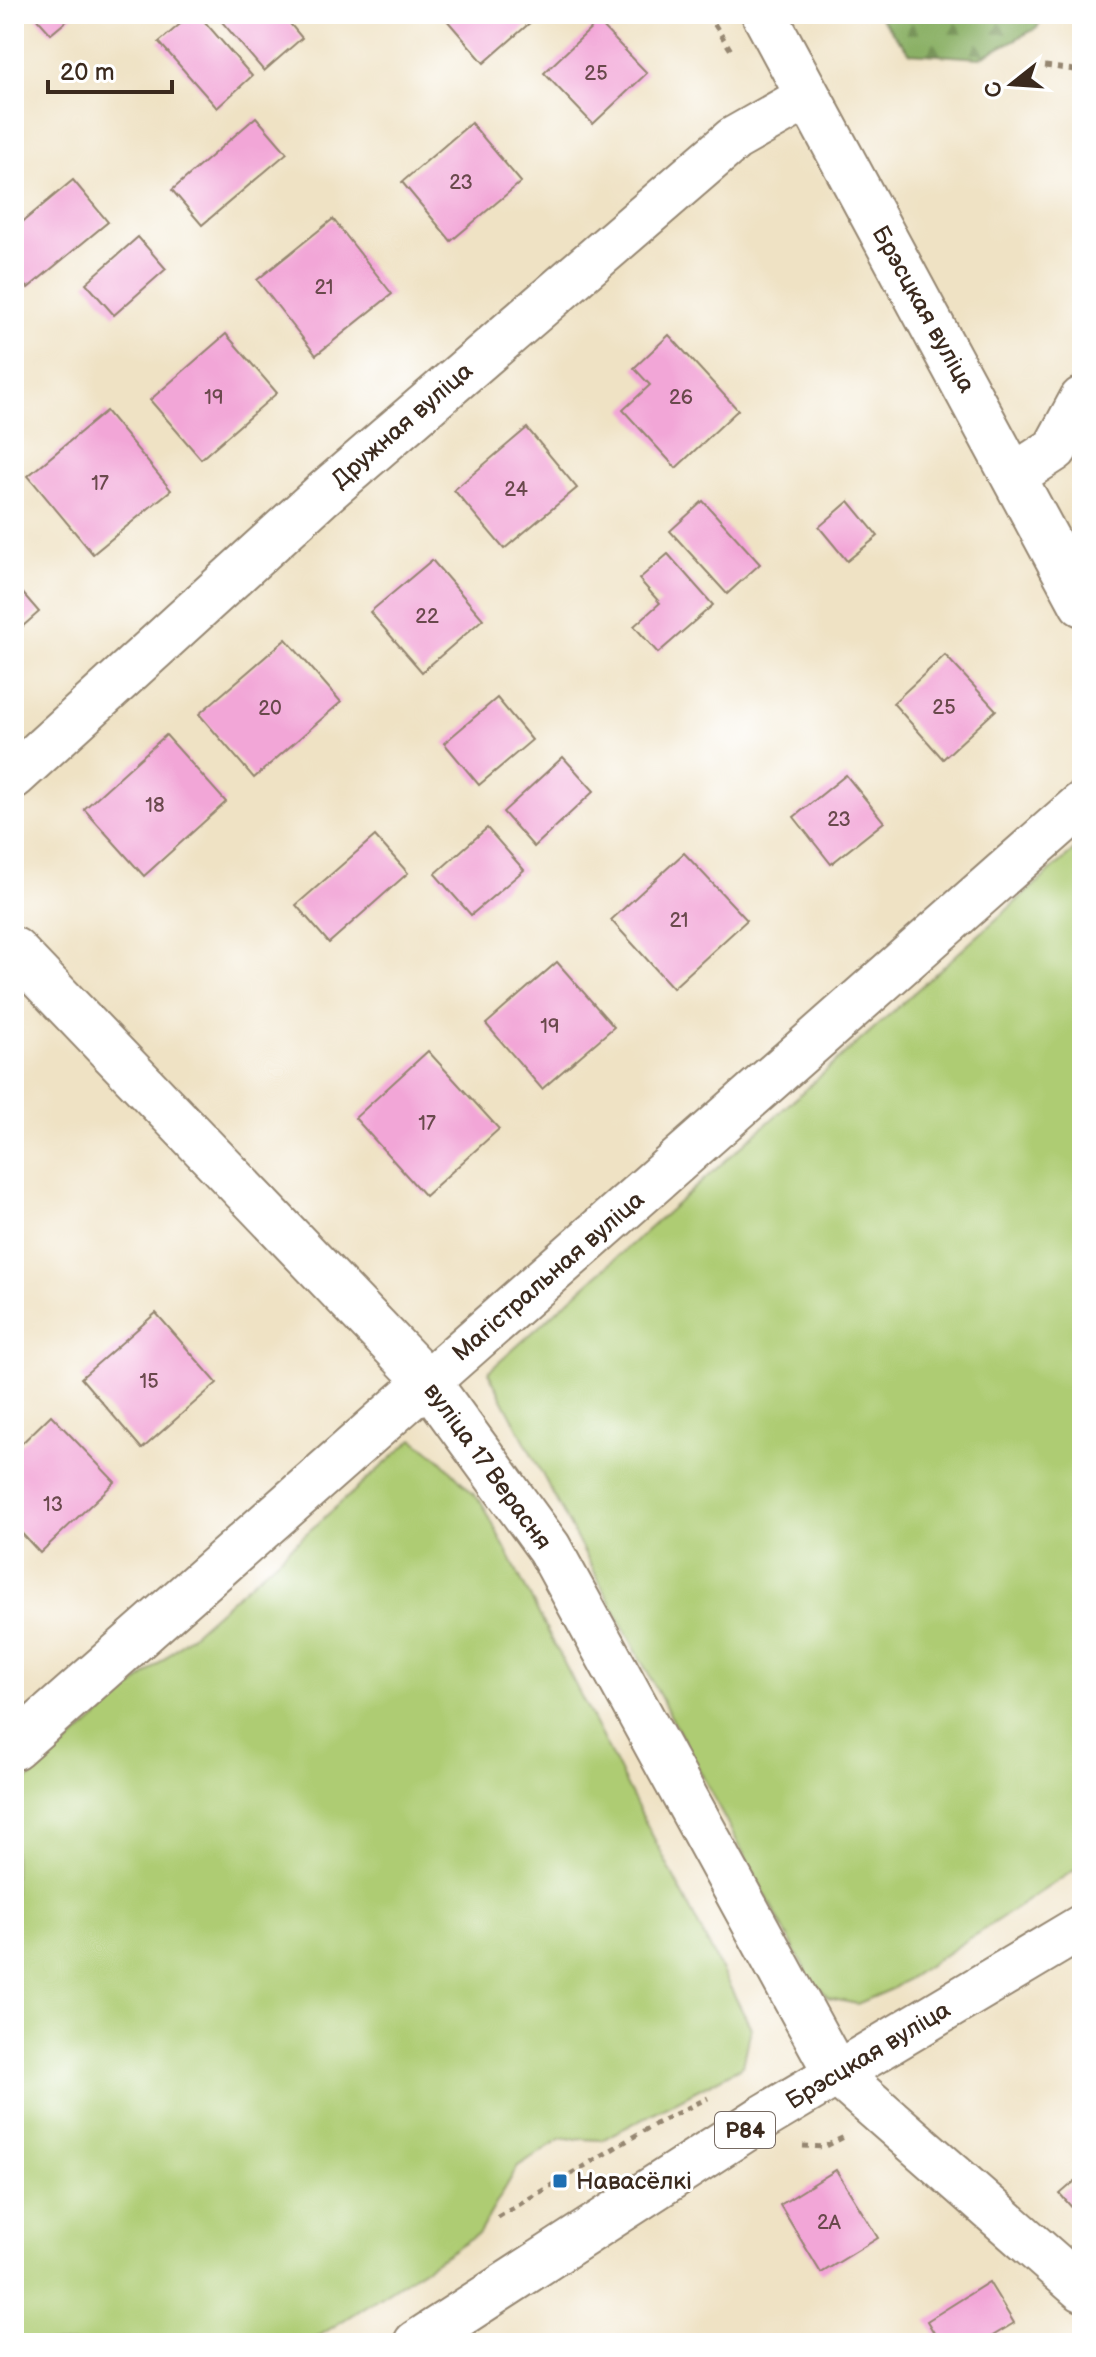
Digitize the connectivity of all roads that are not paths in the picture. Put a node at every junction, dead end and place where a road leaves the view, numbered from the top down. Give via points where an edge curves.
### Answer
1 (764, 14) edge
2 (808, 97) junction
3 (1082, 399) edge
4 (1015, 475) junction
5 (1082, 604) edge
6 (14, 776) edge
7 (1082, 804) edge
8 (14, 950) edge
9 (428, 1382) junction
10 (14, 1747) edge
11 (1082, 1927) edge
12 (836, 2073) junction
13 (1082, 2289) edge
14 (416, 2343) edge

1 - 2 street, Брэсцкая вуліца
2 - 4 street, Брэсцкая вуліца
2 - 6 street, Дружная вуліца via 734,139 322,495
3 - 4 street via 1055,449
4 - 5 street, Брэсцкая вуліца
7 - 9 street, Магістральная вуліца
8 - 9 street, вуліца 17 Верасня
9 - 10 street, Магістральная вуліца
9 - 12 street, вуліца 17 Верасня via 549,1548
11 - 12 street, Брэсцкая вуліца / Р84
12 - 13 street
12 - 14 street, Брэсцкая вуліца / Р84

